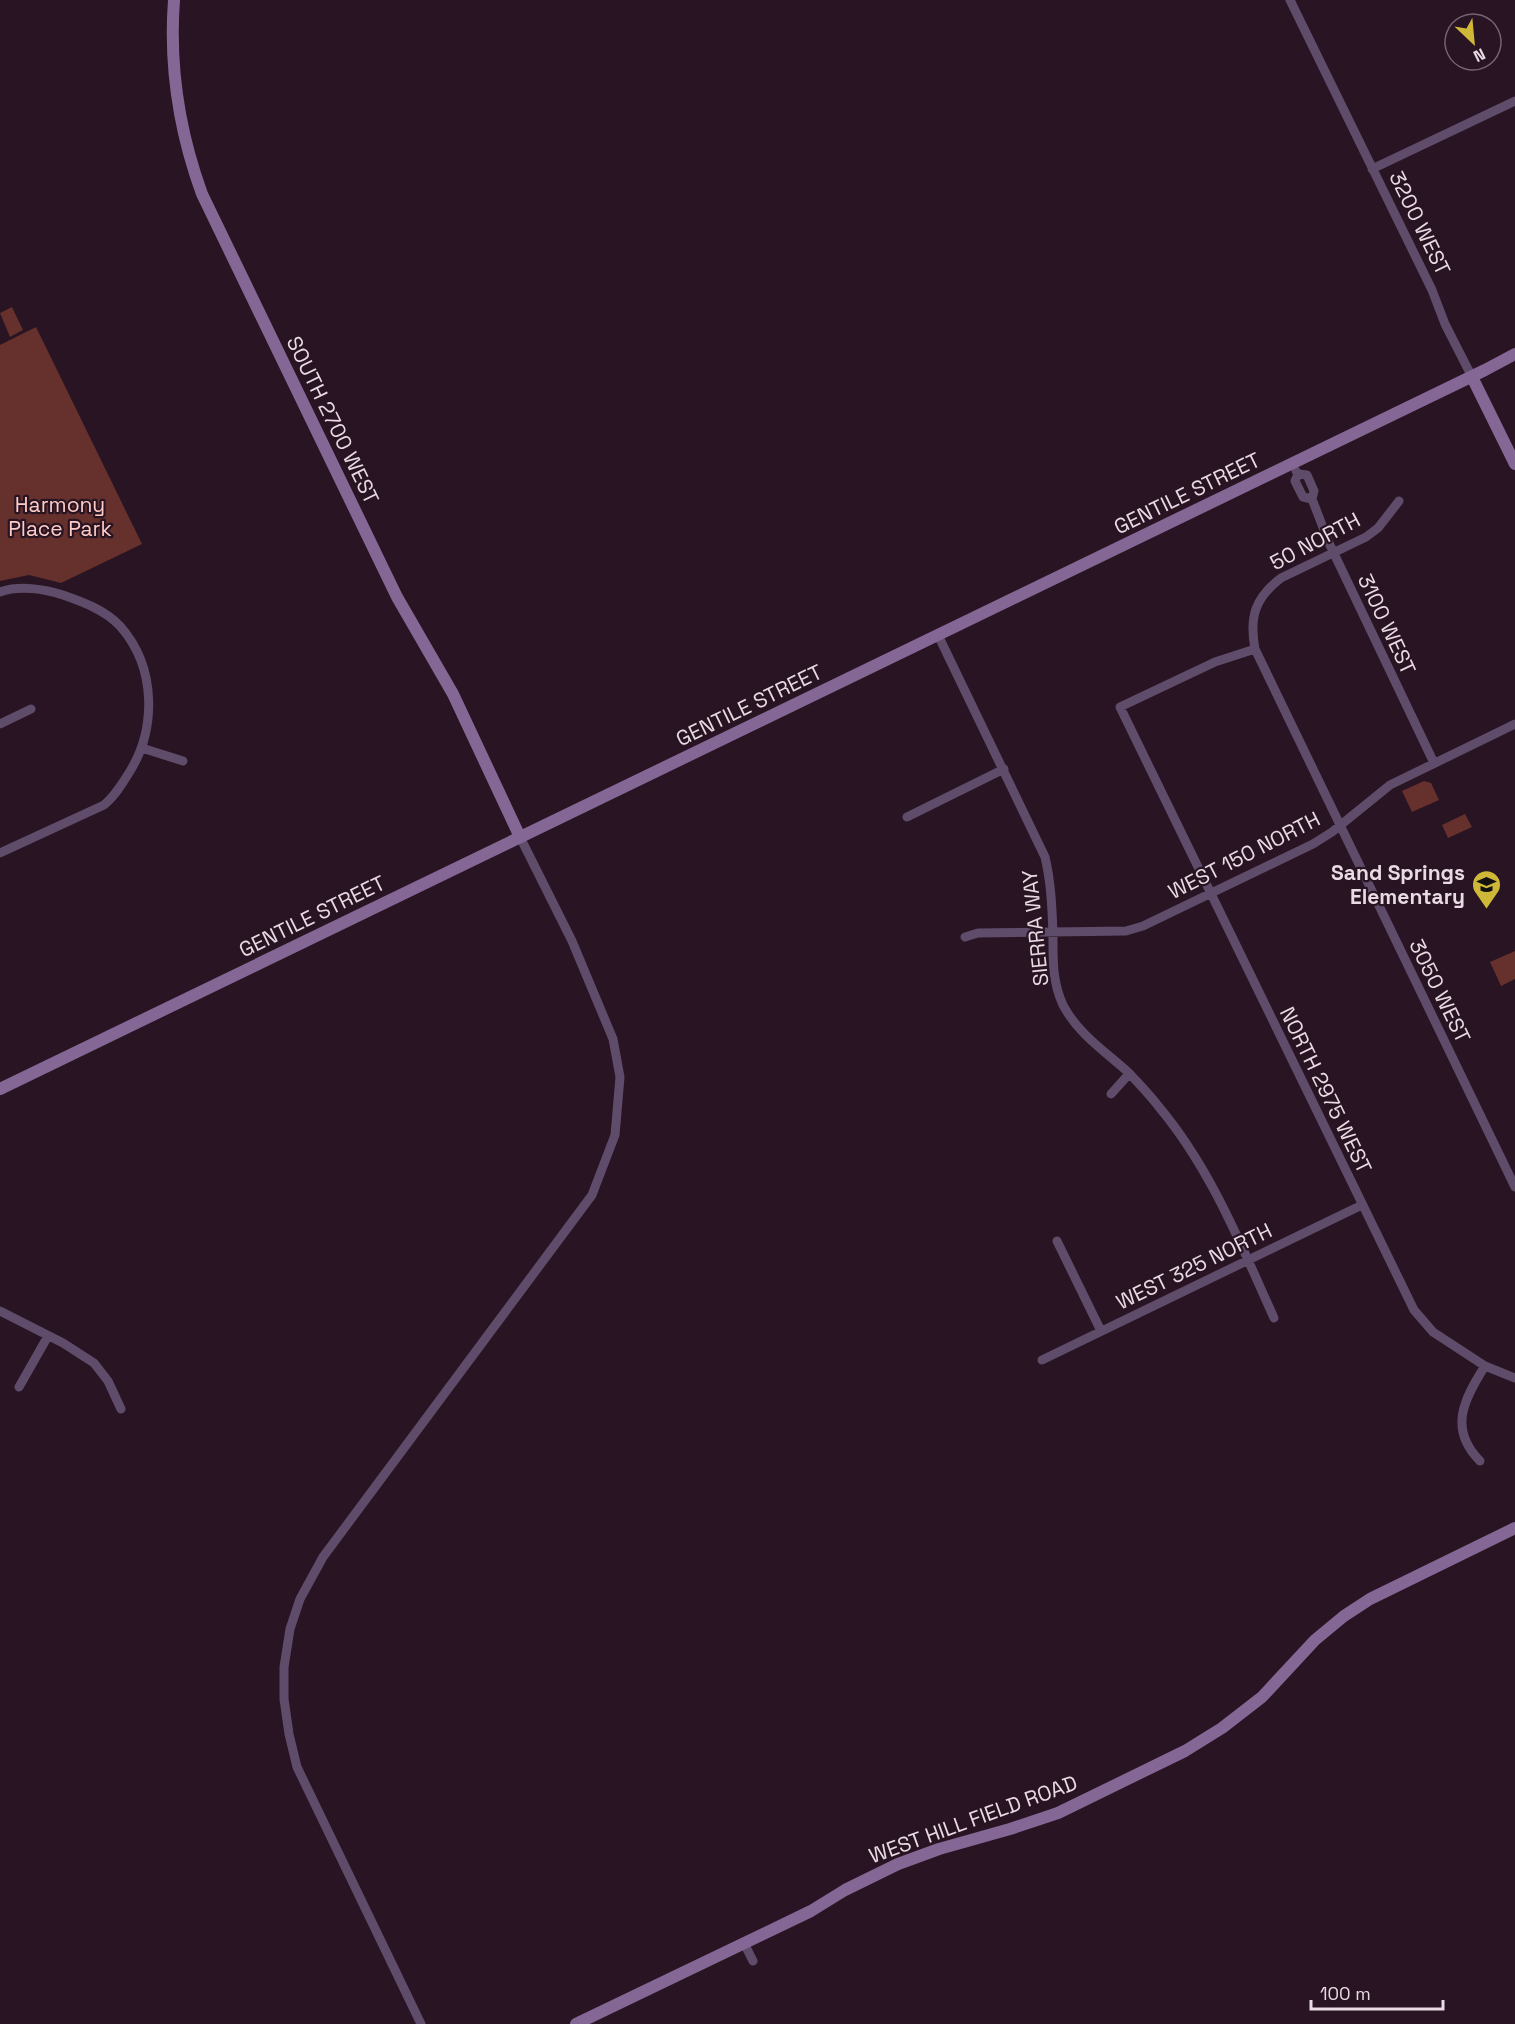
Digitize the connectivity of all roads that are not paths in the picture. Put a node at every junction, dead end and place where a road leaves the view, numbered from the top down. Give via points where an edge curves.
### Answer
1 (174, 0) edge
2 (1290, 0) edge
3 (1515, 101) edge
4 (1372, 169) junction
5 (1515, 354) edge
6 (1472, 376) junction
7 (1515, 464) edge
8 (1295, 469) junction
9 (1400, 501) dead end
10 (1334, 553) junction
11 (0, 592) edge
12 (938, 634) junction
13 (1255, 649) junction
14 (31, 709) dead end
15 (0, 724) edge
16 (1515, 724) edge
17 (141, 748) junction
18 (183, 760) dead end
19 (1434, 763) junction
20 (1004, 769) junction
21 (908, 817) dead end
22 (1340, 825) junction
23 (520, 837) junction
24 (0, 853) edge
25 (1211, 893) junction
26 (1053, 932) junction
27 (965, 937) dead end
28 (1130, 1074) junction
29 (0, 1089) edge
30 (1111, 1095) dead end
31 (1515, 1187) edge
32 (1362, 1205) junction
33 (1057, 1241) dead end
34 (1248, 1260) junction
35 (0, 1311) edge
36 (1274, 1318) dead end
37 (1101, 1331) junction
38 (48, 1336) junction
39 (1042, 1360) dead end
40 (1485, 1366) junction
41 (1515, 1378) edge
42 (19, 1387) dead end
43 (121, 1409) dead end
44 (1480, 1461) dead end
45 (1515, 1528) edge
46 (744, 1943) junction
47 (753, 1961) dead end
48 (421, 2024) edge
49 (576, 2024) edge

1 - 23 main road, SOUTH 2700 WEST via 172,45 177,101 202,194 396,597 453,694
2 - 4 street, 3200 WEST
3 - 4 street
4 - 6 street, 3200 WEST
5 - 6 main road, GENTILE STREET
6 - 7 main road, 3200 WEST
6 - 8 main road, GENTILE STREET
8 - 10 street, 3100 WEST via 1307,475 1314,491 1312,499
8 - 12 main road, GENTILE STREET
9 - 10 street, 50 NORTH via 1378,528
10 - 13 street, 50 NORTH via 1269,587 1253,619
10 - 19 street, 3100 WEST
11 - 17 street via 45,590 100,610 120,627 135,648 147,680 150,705
12 - 20 street, SIERRA WAY
12 - 23 main road, GENTILE STREET
13 - 22 street, 3050 WEST
13 - 25 street, NORTH 2975 WEST via 1215,662 1120,707
14 - 15 street
16 - 19 street, WEST 150 NORTH
17 - 18 street
17 - 24 street via 133,768 111,800
19 - 22 street, WEST 150 NORTH via 1390,785
20 - 21 street
20 - 26 street, SIERRA WAY via 1045,857 1052,889
22 - 25 street, WEST 150 NORTH via 1313,844
22 - 31 street, 3050 WEST
23 - 29 main road, GENTILE STREET
23 - 48 street via 572,941 613,1039 620,1077 615,1135 592,1194 323,1557 300,1599 284,1667 284,1699 297,1767
25 - 26 street, WEST 150 NORTH via 1135,929
25 - 32 street, NORTH 2975 WEST
26 - 27 street, WEST 150 NORTH via 978,933
26 - 28 street, SIERRA WAY via 1053,967 1064,1006 1083,1033
28 - 30 street
28 - 34 street, SIERRA WAY via 1159,1106 1199,1163
32 - 34 street, WEST 325 NORTH
32 - 40 street, NORTH 2975 WEST via 1414,1310 1433,1332
33 - 37 street
34 - 36 street, SIERRA WAY
34 - 37 street, WEST 325 NORTH
35 - 38 street
37 - 39 street, WEST 325 NORTH
38 - 42 street
38 - 43 street via 94,1363
40 - 41 street, NORTH 2975 WEST
40 - 44 street via 1467,1398 1461,1419 1469,1450
45 - 46 main road, WEST HILL FIELD ROAD via 1370,1599 1344,1616 1315,1640 1262,1697 1185,1751 1058,1813 898,1864
46 - 47 street
46 - 49 main road, WEST HILL FIELD ROAD

